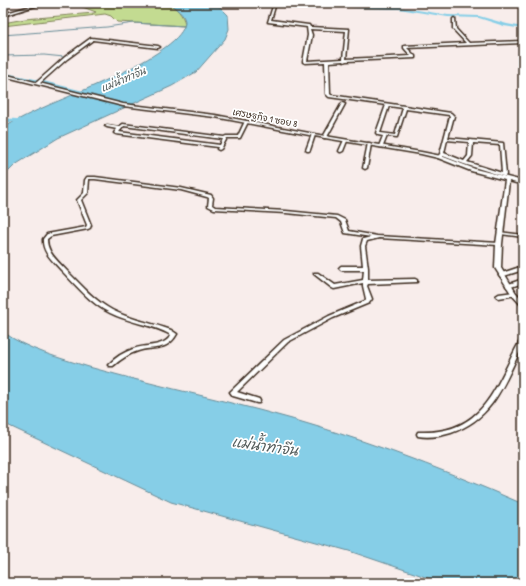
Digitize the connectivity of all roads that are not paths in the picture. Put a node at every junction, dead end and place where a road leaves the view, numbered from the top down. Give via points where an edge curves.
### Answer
1 (44, 3) edge
2 (275, 3) edge
3 (3, 15) edge
4 (454, 19) dead end
5 (309, 28) junction
6 (523, 42) edge
7 (468, 44) junction
8 (158, 47) dead end
9 (327, 62) junction
10 (344, 62) junction
11 (3, 75) edge
12 (38, 83) junction
13 (343, 104) dead end
14 (388, 105) junction
15 (405, 107) junction
16 (246, 122) junction
17 (106, 126) dead end
18 (120, 128) junction
19 (313, 135) junction
20 (385, 135) junction
21 (325, 137) junction
22 (225, 138) junction
23 (446, 139) junction
24 (345, 140) junction
25 (471, 141) junction
26 (369, 144) junction
27 (380, 146) junction
28 (308, 150) dead end
29 (342, 151) dead end
30 (441, 155) junction
31 (465, 162) junction
32 (365, 168) dead end
33 (507, 180) junction
34 (523, 183) edge
35 (500, 233) junction
36 (523, 236) edge
37 (376, 237) junction
38 (499, 244) junction
39 (341, 268) dead end
40 (366, 268) junction
41 (523, 268) edge
42 (316, 274) dead end
43 (502, 275) junction
44 (523, 280) edge
45 (366, 282) junction
46 (415, 282) dead end
47 (508, 286) junction
48 (514, 294) junction
49 (499, 296) dead end
50 (523, 304) edge
51 (523, 340) edge
52 (111, 365) dead end
53 (257, 401) dead end
54 (420, 434) dead end

1 - 3 street
2 - 5 street via 269,21 304,24
4 - 7 street via 455,29
5 - 9 street via 310,38 305,62
5 - 10 street via 348,30
6 - 7 street
7 - 10 street via 406,47 415,57
8 - 12 street via 92,39
9 - 10 street
9 - 14 street via 330,96
11 - 12 street, เศรษฐกิจ 1 ซอย 8
12 - 16 street, เศรษฐกิจ 1 ซอย 8 via 123,105
13 - 21 street
14 - 15 street
14 - 20 street via 378,133
15 - 20 street via 396,136
15 - 23 street via 450,114 452,116
16 - 19 street, เศรษฐกิจ 1 ซอย 8
16 - 22 street via 239,137
17 - 18 street
18 - 22 street via 123,126
18 - 22 street via 116,133 220,148
19 - 21 street, เศรษฐกิจ 1 ซอย 8
19 - 28 street
20 - 27 street
21 - 24 street, เศรษฐกิจ 1 ซอย 8
23 - 25 street
23 - 30 street
24 - 26 street, เศรษฐกิจ 1 ซอย 8
24 - 29 street
25 - 31 street via 470,156
25 - 31 street via 502,144 504,175
26 - 27 street, เศรษฐกิจ 1 ซอย 8
26 - 32 street
27 - 30 street, เศรษฐกิจ 1 ซอย 8
30 - 31 street
30 - 33 street, เศรษฐกิจ 1 ซอย 8 via 474,170
33 - 34 street, เศรษฐกิจ 1 ซอย 8
33 - 35 street
35 - 36 street
35 - 38 street
37 - 38 street
37 - 40 street via 363,242
37 - 52 street via 347,232 343,221 338,218 214,208 210,206 209,196 194,192 88,178 86,193 80,200 88,228 49,235 45,239 47,249 98,305 120,316 174,334 170,341 134,351
38 - 43 street via 498,268
39 - 40 street
40 - 45 street
41 - 43 street
42 - 45 street via 334,286
43 - 47 street
44 - 47 street
45 - 46 street
45 - 53 street via 369,299 367,302 331,317 286,341 234,392
47 - 48 street
48 - 49 street
48 - 50 street
51 - 54 street via 496,396 478,417 448,432

